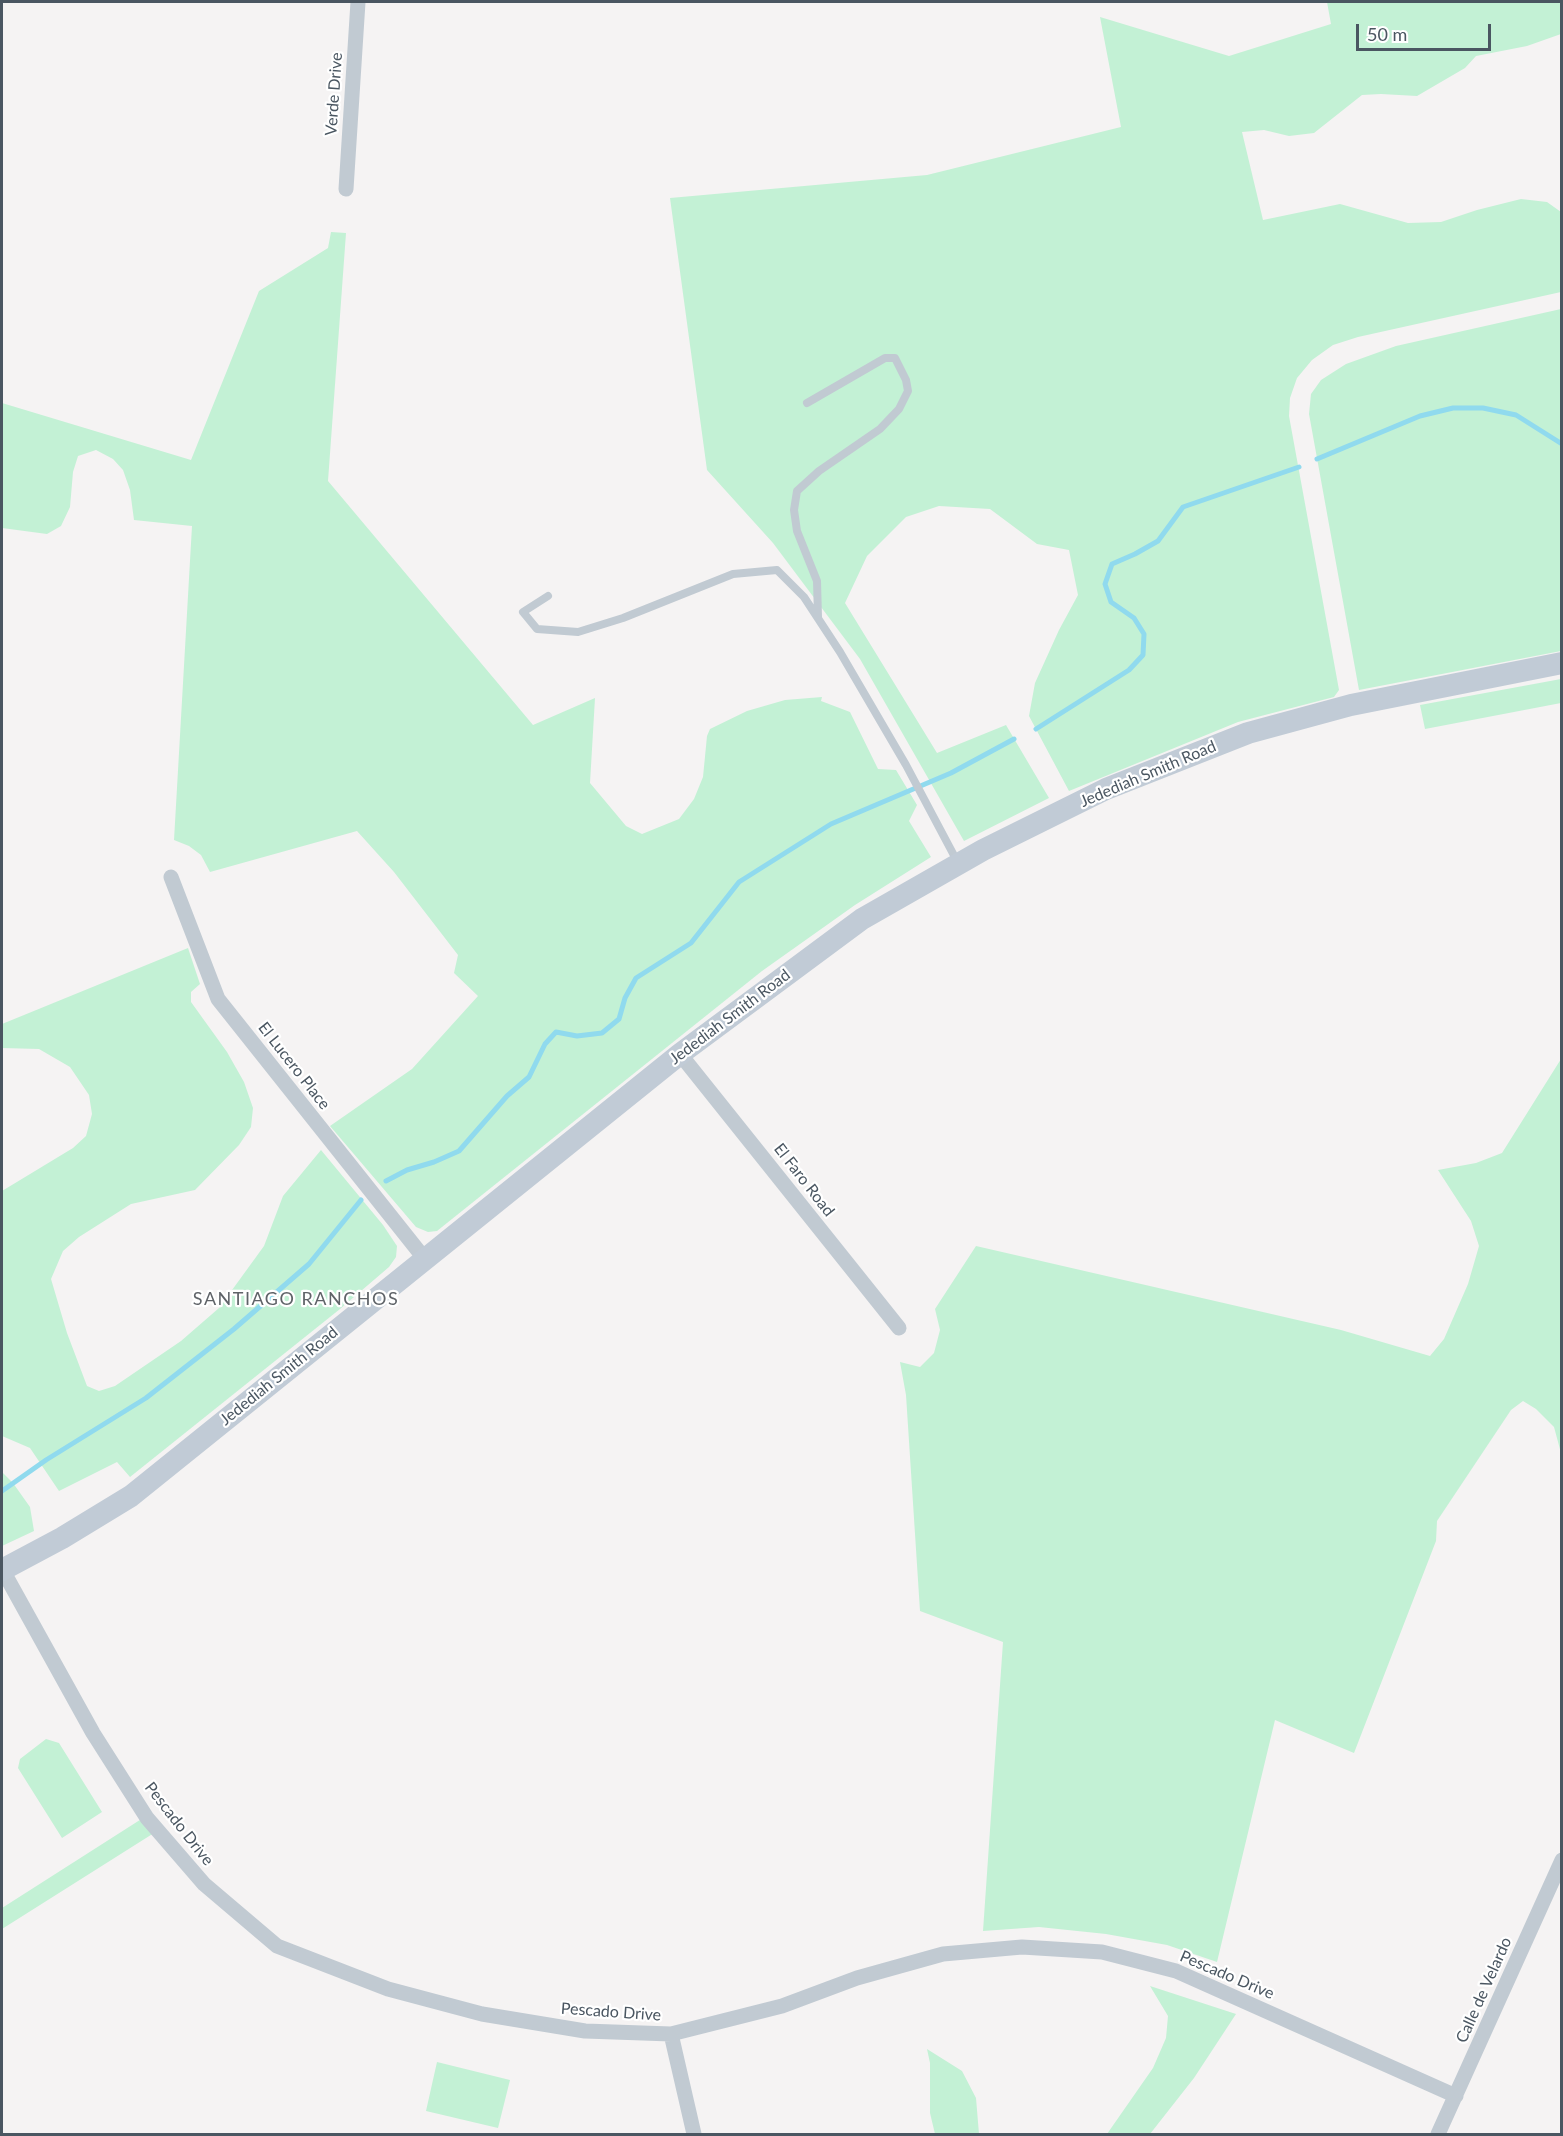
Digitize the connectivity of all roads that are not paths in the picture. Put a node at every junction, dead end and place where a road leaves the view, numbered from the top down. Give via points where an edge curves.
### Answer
1 (358, 2) edge
2 (346, 189) dead end
3 (807, 403) dead end
4 (548, 596) dead end
5 (818, 618) junction
6 (1562, 663) edge
7 (958, 864) junction
8 (171, 877) dead end
9 (680, 1054) junction
10 (424, 1258) junction
11 (899, 1328) dead end
12 (2, 1570) edge
13 (1562, 1860) edge
14 (671, 2034) junction
15 (1456, 2096) junction
16 (694, 2134) edge
17 (1438, 2134) edge

1 - 2 street, Verde Drive
3 - 5 lane via 885,358 895,358 908,391 880,429 797,491 796,531 817,580
4 - 5 lane via 523,612 537,629 578,632 733,574 777,570
5 - 7 lane via 906,765
6 - 7 street, Jedediah Smith Road via 1351,705 1248,733 1106,789
7 - 9 street, Jedediah Smith Road via 862,919
8 - 10 street, El Lucero Place via 218,999
9 - 10 street, Jedediah Smith Road
9 - 11 street, El Faro Road
10 - 12 street, Jedediah Smith Road via 131,1496
12 - 14 street, Pescado Drive via 93,1733 147,1818 204,1884 277,1946 388,1989 482,2014 585,2031
13 - 15 street, Calle de Velardo
14 - 15 street, Pescado Drive via 783,2006 857,1978 943,1954 1022,1947 1102,1952 1176,1971
14 - 16 street
15 - 17 street, Calle de Velardo

